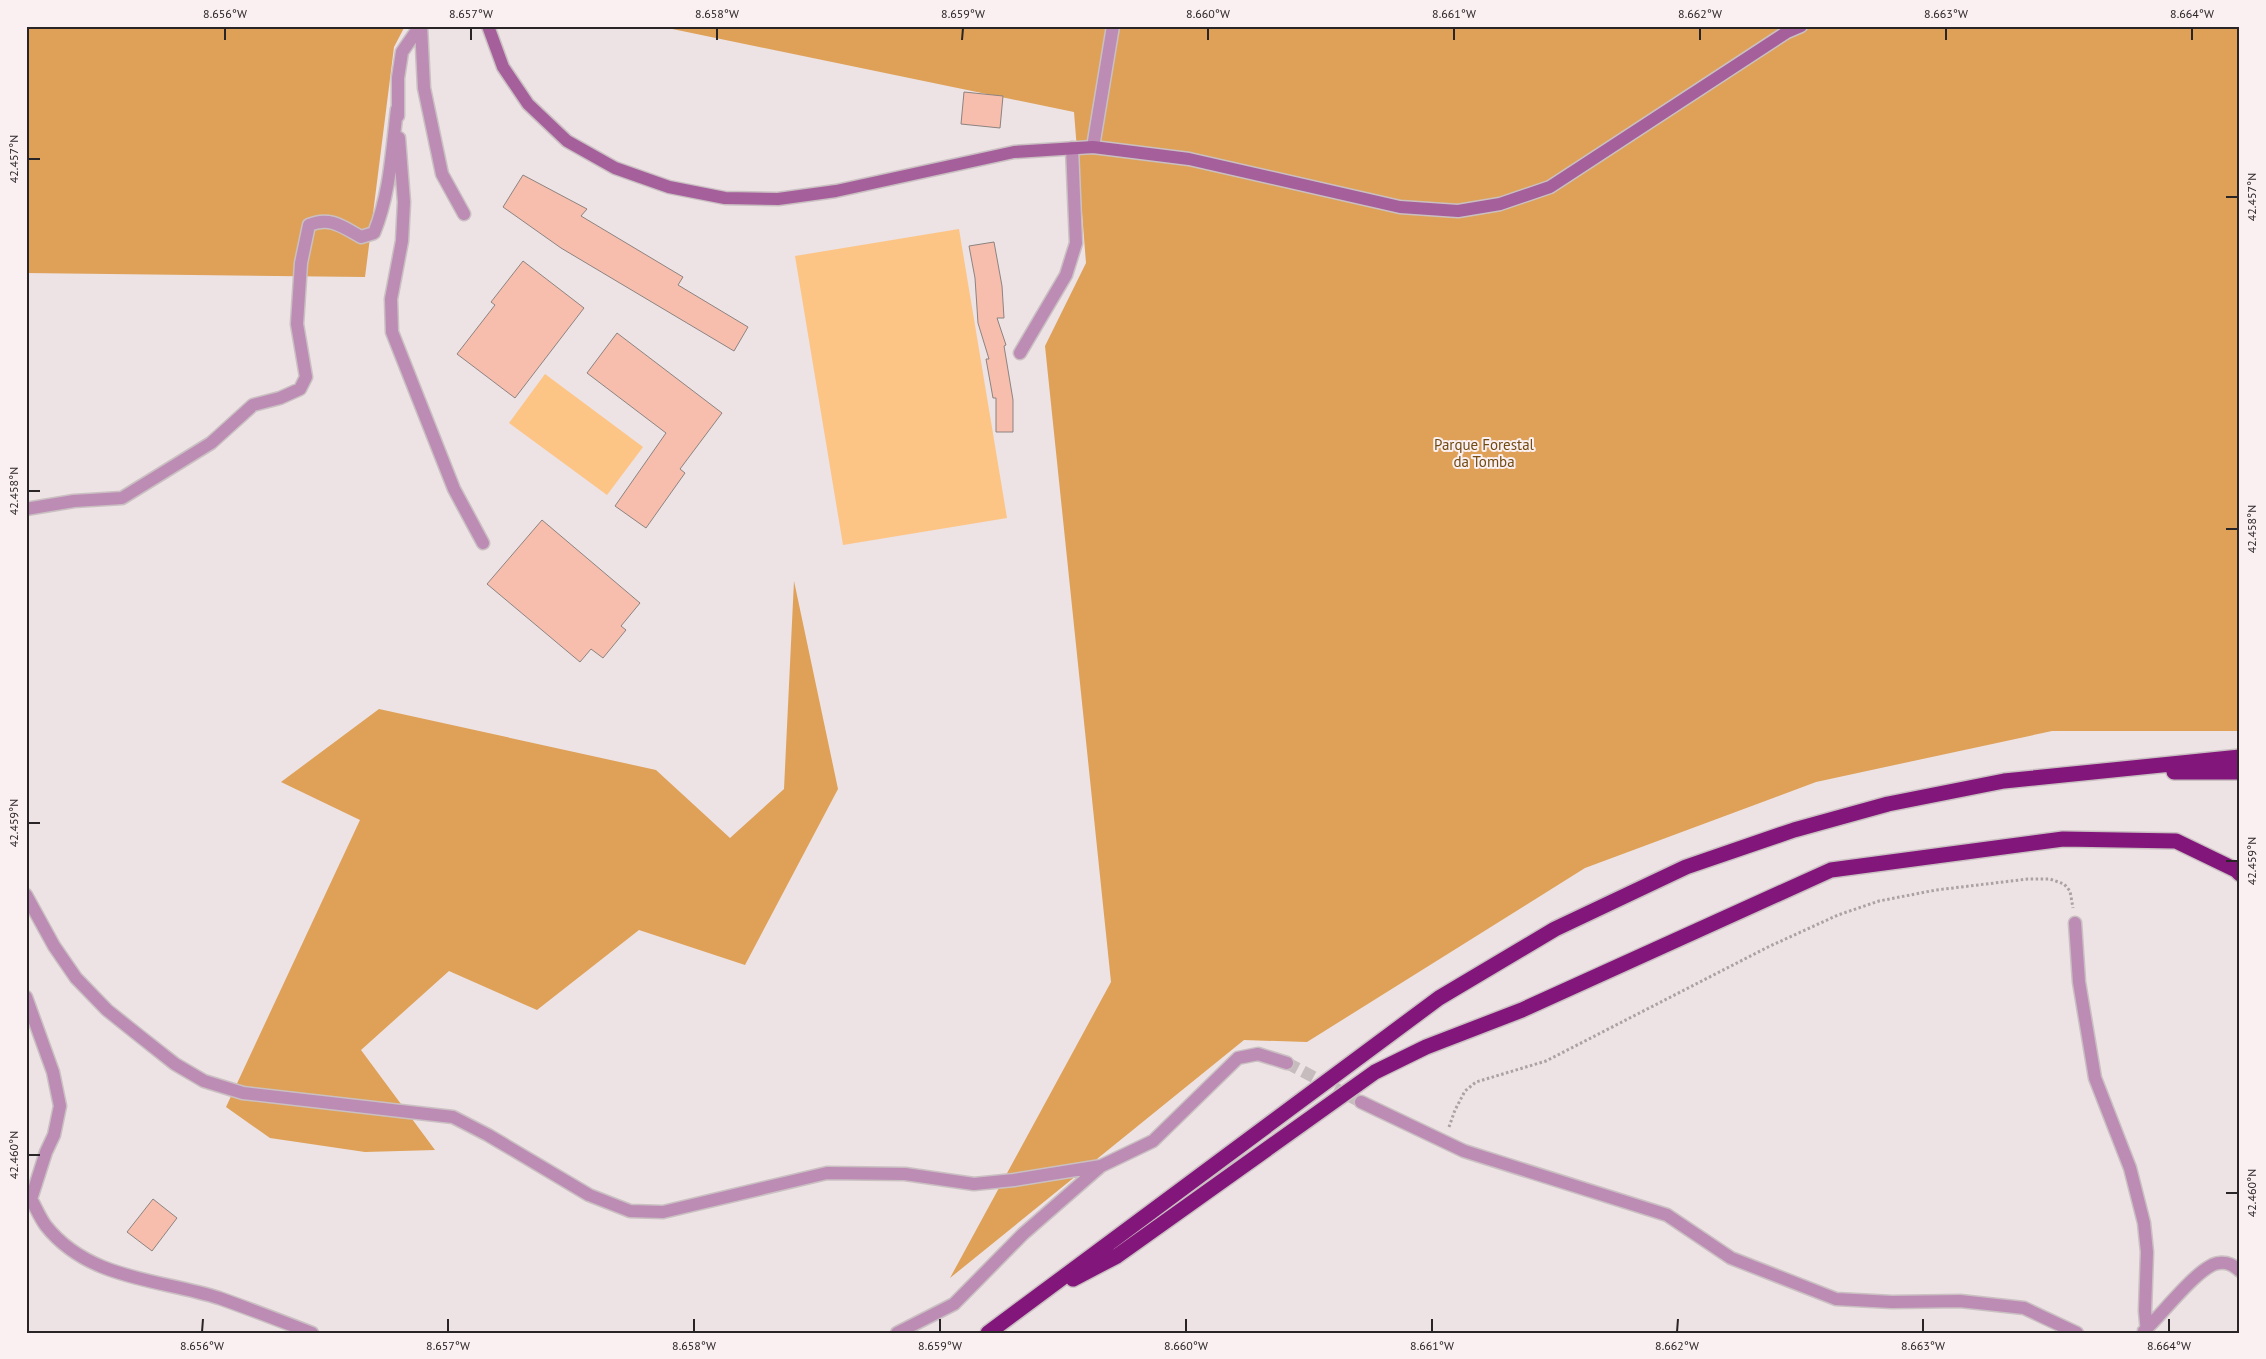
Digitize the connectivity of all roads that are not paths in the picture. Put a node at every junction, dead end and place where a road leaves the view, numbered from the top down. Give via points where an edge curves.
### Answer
1 (421, 26) edge
2 (488, 26) edge
3 (1113, 26) edge
4 (1801, 26) edge
5 (397, 109) junction
6 (1093, 147) junction
7 (1072, 148) junction
8 (464, 214) dead end
9 (1020, 353) dead end
10 (26, 509) edge
11 (483, 543) dead end
12 (2240, 757) edge
13 (2095, 771) junction
14 (2240, 772) edge
15 (2240, 874) edge
16 (26, 895) edge
17 (2075, 923) road end
18 (26, 997) edge
19 (1287, 1063) tunnel mouth
20 (1360, 1102) tunnel mouth
21 (1101, 1166) junction
22 (28, 1200) edge
23 (2240, 1271) edge
24 (1034, 1299) junction
25 (2145, 1331) edge
26 (312, 1333) edge
27 (897, 1333) edge
28 (988, 1333) edge
29 (2078, 1333) edge

1 - 5 street via 402,52
1 - 8 street via 424,88 442,174
2 - 7 street via 503,67 528,104 567,141 614,168 669,187 725,198 778,199 836,191 1014,152
3 - 6 street
4 - 6 street via 1550,186 1500,204 1458,212 1400,207 1189,159
5 - 10 street via 389,180 381,218 374,233 361,237 330,221 320,220 310,225 301,263 297,324 306,377 300,389 252,405 211,443 122,498
5 - 11 street via 404,202 402,241 391,299 392,332 454,490
6 - 7 street
7 - 9 street via 1076,243 1066,275
12 - 13 highway
13 - 14 highway
13 - 24 highway via 2004,781 1888,804 1794,830 1686,867 1555,929 1439,998
15 - 24 highway via 2176,841 2063,839 1831,870 1522,1010 1426,1046 1375,1072 1118,1256
16 - 21 street via 76,978 136,1034 175,1064 204,1081 243,1093 454,1117 589,1195 630,1211 664,1212 827,1173 905,1174 974,1184
17 - 25 street via 2079,982 2094,1078 2130,1168 2144,1223 2147,1260
18 - 22 street via 53,1072 60,1106 54,1135
19 - 21 street via 1258,1054 1238,1058 1153,1141
20 - 29 street via 1464,1151 1667,1215 1732,1258 1836,1299 1960,1301 2024,1308
21 - 27 street via 1023,1234 954,1304
22 - 26 street via 64,1245 92,1264 131,1278 218,1298
23 - 25 street via 2229,1263 2216,1262 2200,1272
24 - 28 highway

